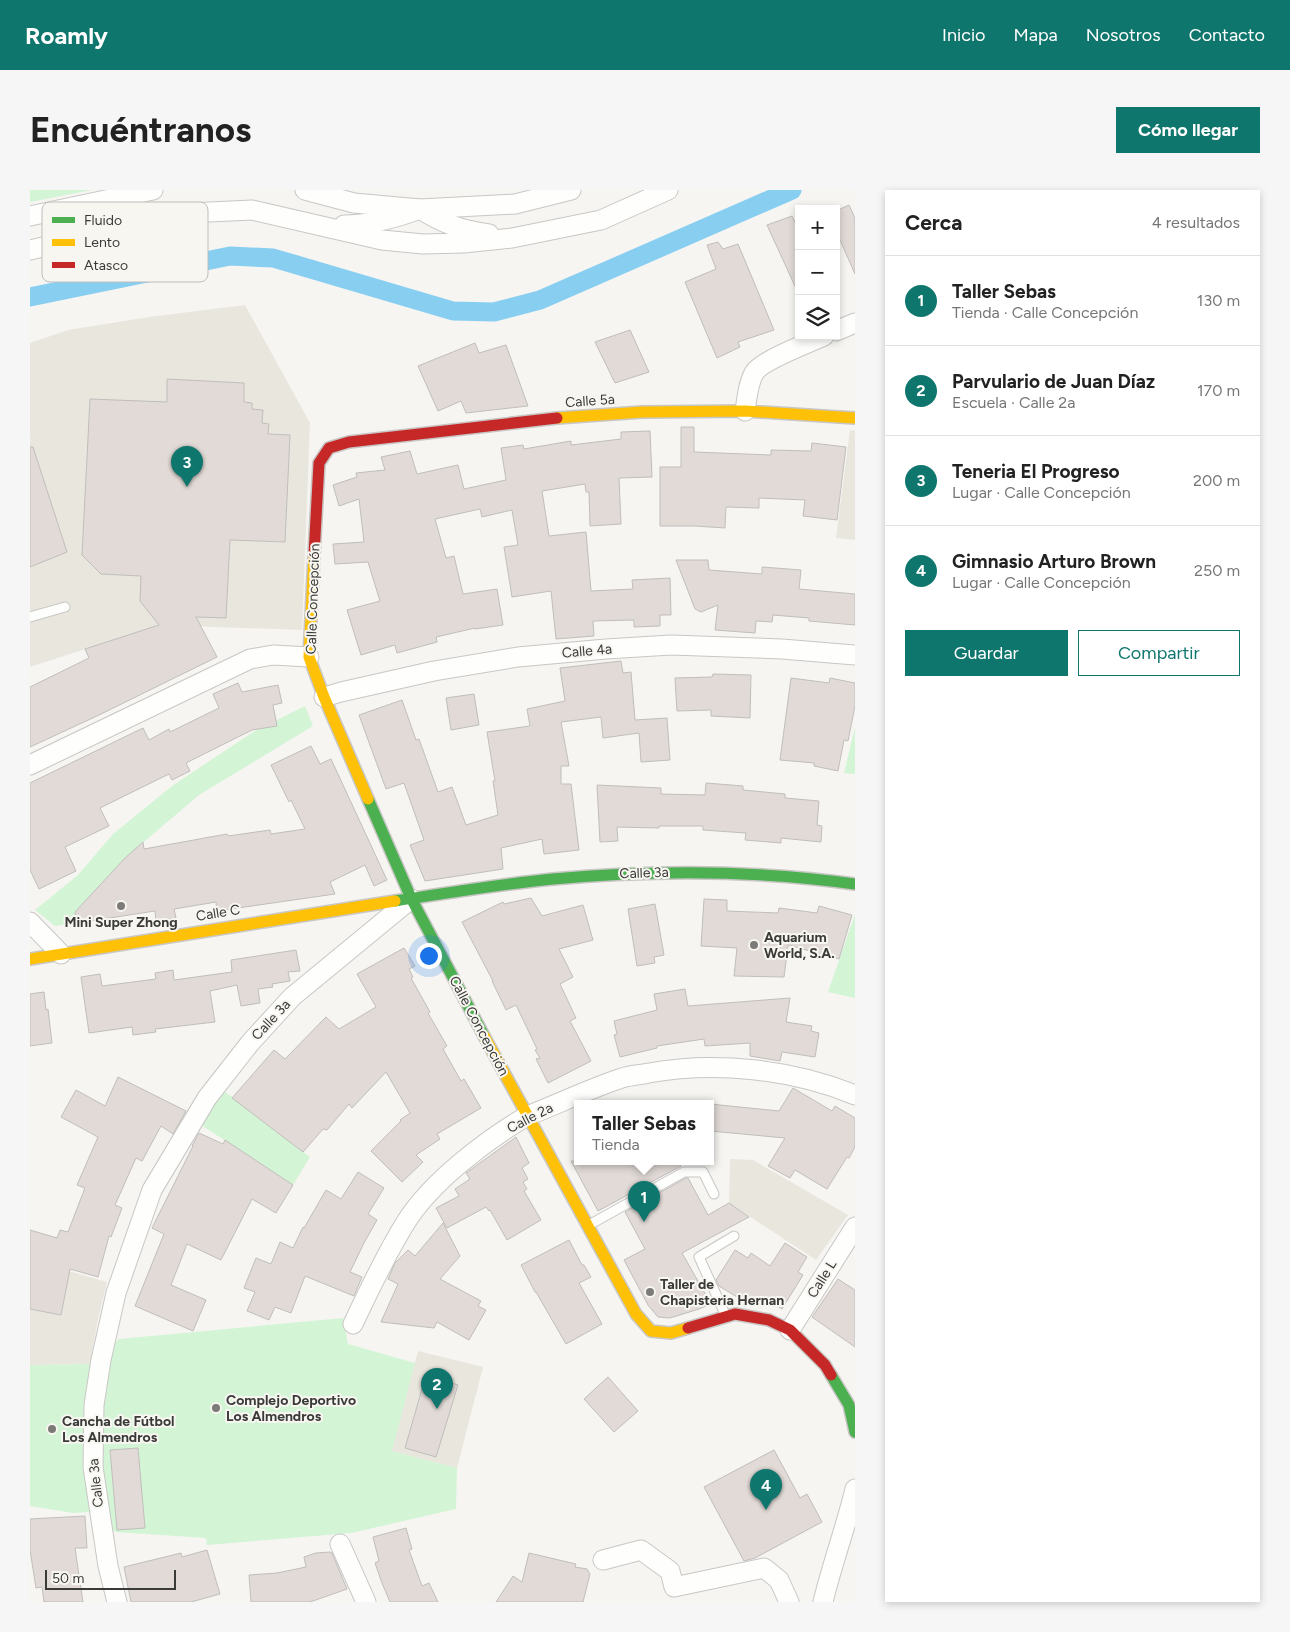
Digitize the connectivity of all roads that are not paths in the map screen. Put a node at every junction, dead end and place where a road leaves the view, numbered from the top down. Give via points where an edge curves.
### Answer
1 (153, 190) edge
2 (305, 190) edge
3 (571, 190) edge
4 (668, 190) edge
5 (96, 202) edge
6 (420, 209) junction
7 (208, 212) edge
8 (316, 225) junction
9 (512, 238) junction
10 (855, 323) edge
11 (840, 329) edge
12 (815, 340) edge
13 (744, 411) junction
14 (855, 418) edge
15 (329, 448) joint
16 (65, 607) dead end
17 (30, 618) edge
18 (855, 655) edge
19 (309, 657) junction
20 (324, 697) junction
21 (30, 765) edge
22 (855, 884) edge
23 (411, 898) junction
24 (30, 922) edge
25 (61, 954) junction
26 (30, 959) edge
27 (855, 1095) edge
28 (527, 1116) junction
29 (714, 1194) dead end
30 (587, 1226) junction
31 (855, 1227) edge
32 (734, 1236) dead end
33 (726, 1316) junction
34 (353, 1324) dead end
35 (790, 1330) junction
36 (855, 1432) edge
37 (855, 1489) edge
38 (340, 1544) dead end
39 (603, 1560) dead end
40 (117, 1602) edge
41 (366, 1602) edge
42 (789, 1602) edge
43 (823, 1602) edge

1 - 5 street
2 - 6 street via 354,203
3 - 6 street via 515,204
4 - 9 street via 601,220
6 - 8 street via 370,223
6 - 9 street via 455,227
7 - 8 street via 252,210
8 - 9 street via 382,240 423,244
10 - 11 street
12 - 13 street via 756,370
13 - 14 street, Calle 5a
13 - 15 street, Calle 5a via 574,416 349,442
15 - 19 street, Calle Concepción via 319,463
16 - 17 lane
18 - 20 street, Calle 4a via 671,645 606,649 518,657 453,668
19 - 20 street, Calle Concepción
19 - 21 street via 273,655 250,659
20 - 23 street, Calle Concepción
22 - 23 street, Calle 3a via 810,877 740,873 637,873 565,878
23 - 25 street, Calle C
23 - 28 street, Calle Concepción
23 - 40 street, Calle 3a via 292,997 250,1043 207,1098 152,1190 116,1293 94,1405 93,1467
24 - 25 street
25 - 26 street, Calle C
27 - 28 street, Calle 2a via 786,1074 685,1068 623,1078
28 - 30 street, Calle Concepción
28 - 34 street, Calle 2a via 470,1155 420,1204 402,1230
29 - 30 lane via 703,1172 684,1172
30 - 33 street, Calle Concepción via 636,1314 651,1331 671,1333
31 - 35 street, Calle L
32 - 33 lane via 698,1257
33 - 35 street, Calle Concepción via 735,1314 769,1320
35 - 36 street, Calle Concepción via 825,1365 848,1405
37 - 43 street
38 - 41 street
39 - 42 street via 641,1550 670,1571 674,1587 764,1568 779,1580

